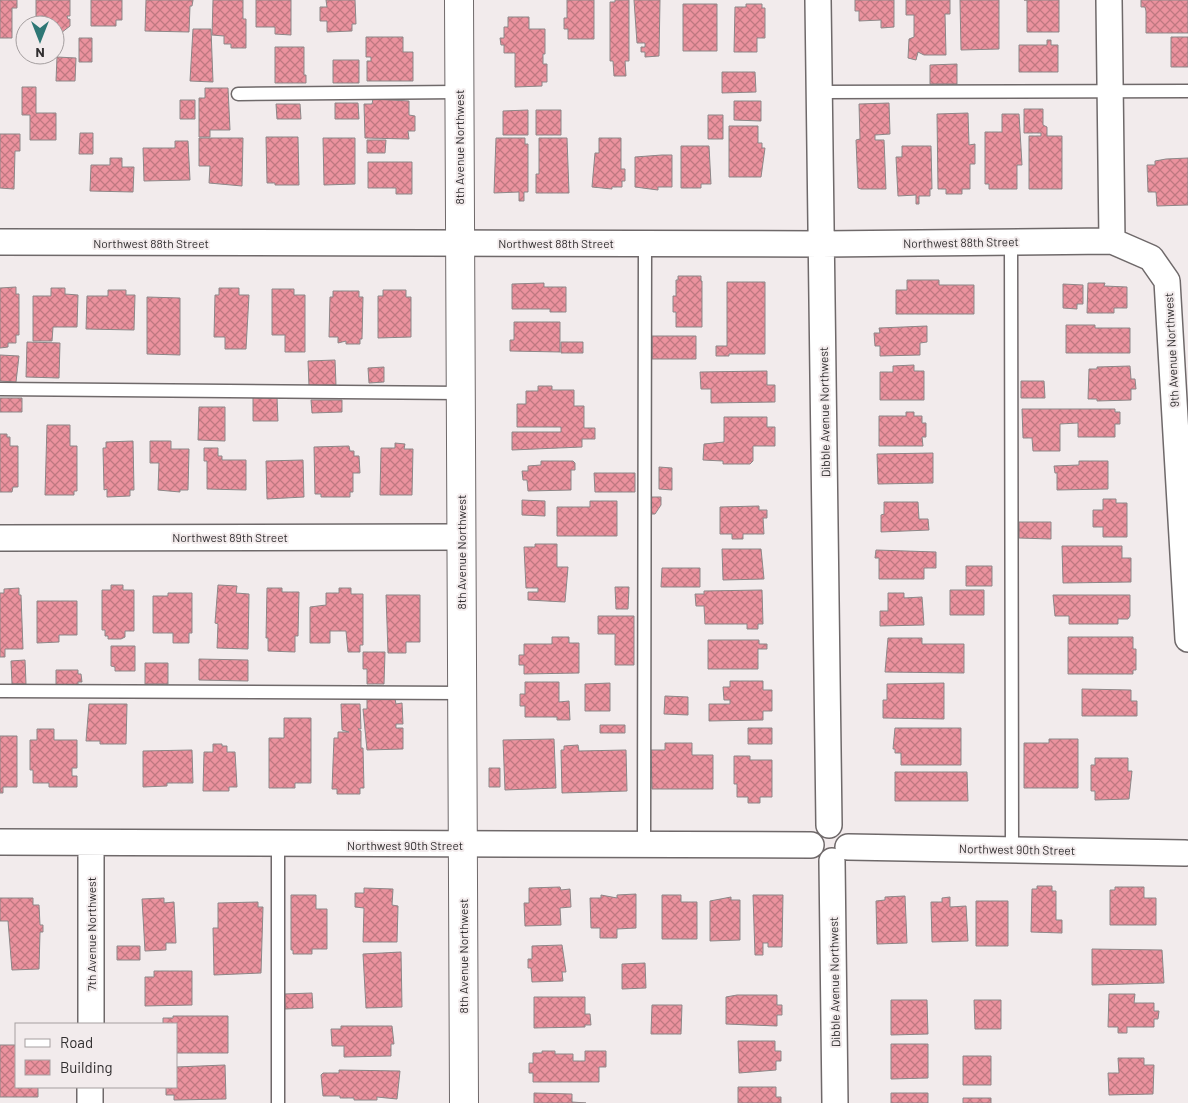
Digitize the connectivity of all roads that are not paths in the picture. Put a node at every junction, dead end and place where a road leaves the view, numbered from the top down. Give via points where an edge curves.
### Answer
1 (459, 0) edge
2 (818, 0) edge
3 (1109, 0) edge
4 (1112, 91) junction
5 (1188, 91) edge
6 (459, 92) junction
7 (819, 92) junction
8 (238, 94) dead end
9 (1112, 241) junction
10 (0, 242) edge
11 (1011, 242) junction
12 (460, 243) junction
13 (644, 244) junction
14 (822, 244) junction
15 (0, 390) edge
16 (460, 393) junction
17 (461, 537) junction
18 (0, 538) edge
19 (1188, 638) edge
20 (0, 691) edge
21 (462, 693) junction
22 (829, 825) junction
23 (0, 842) edge
24 (91, 843) junction
25 (278, 844) junction
26 (644, 844) junction
27 (463, 845) junction
28 (811, 845) junction
29 (1012, 849) junction
30 (840, 854) junction
31 (1187, 854) edge
32 (91, 1023) edge
33 (90, 1088) edge
34 (90, 1103) edge
35 (278, 1103) edge
36 (464, 1103) edge
37 (835, 1103) edge

1 - 6 street, 8th Avenue Northwest
2 - 7 street, Dibble Avenue Northwest
3 - 4 street
4 - 5 lane
4 - 7 lane
4 - 9 street
6 - 8 lane
6 - 12 street, 8th Avenue Northwest
7 - 14 street, Dibble Avenue Northwest
9 - 11 street, Northwest 88th Street
9 - 19 street, 9th Avenue Northwest via 1151,258 1167,282
10 - 12 street, Northwest 88th Street
11 - 14 street, Northwest 88th Street
11 - 29 lane
12 - 13 street, Northwest 88th Street
12 - 16 street, 8th Avenue Northwest
13 - 14 street, Northwest 88th Street
13 - 26 lane
14 - 22 street, Dibble Avenue Northwest
15 - 16 lane
16 - 17 street, 8th Avenue Northwest
17 - 18 street, Northwest 89th Street
17 - 21 street, 8th Avenue Northwest
20 - 21 lane
21 - 27 street, 8th Avenue Northwest
22 - 28 street via 816,830
22 - 30 street via 846,835
23 - 24 street, Northwest 90th Street
24 - 25 street, Northwest 90th Street
24 - 32 street, 7th Avenue Northwest
25 - 27 street, Northwest 90th Street
25 - 35 lane
26 - 27 street, Northwest 90th Street
26 - 28 street, Northwest 90th Street
27 - 36 street, 8th Avenue Northwest
28 - 30 street via 818,858
29 - 30 street, Northwest 90th Street
29 - 31 street, Northwest 90th Street
30 - 37 street, Dibble Avenue Northwest
33 - 34 street

